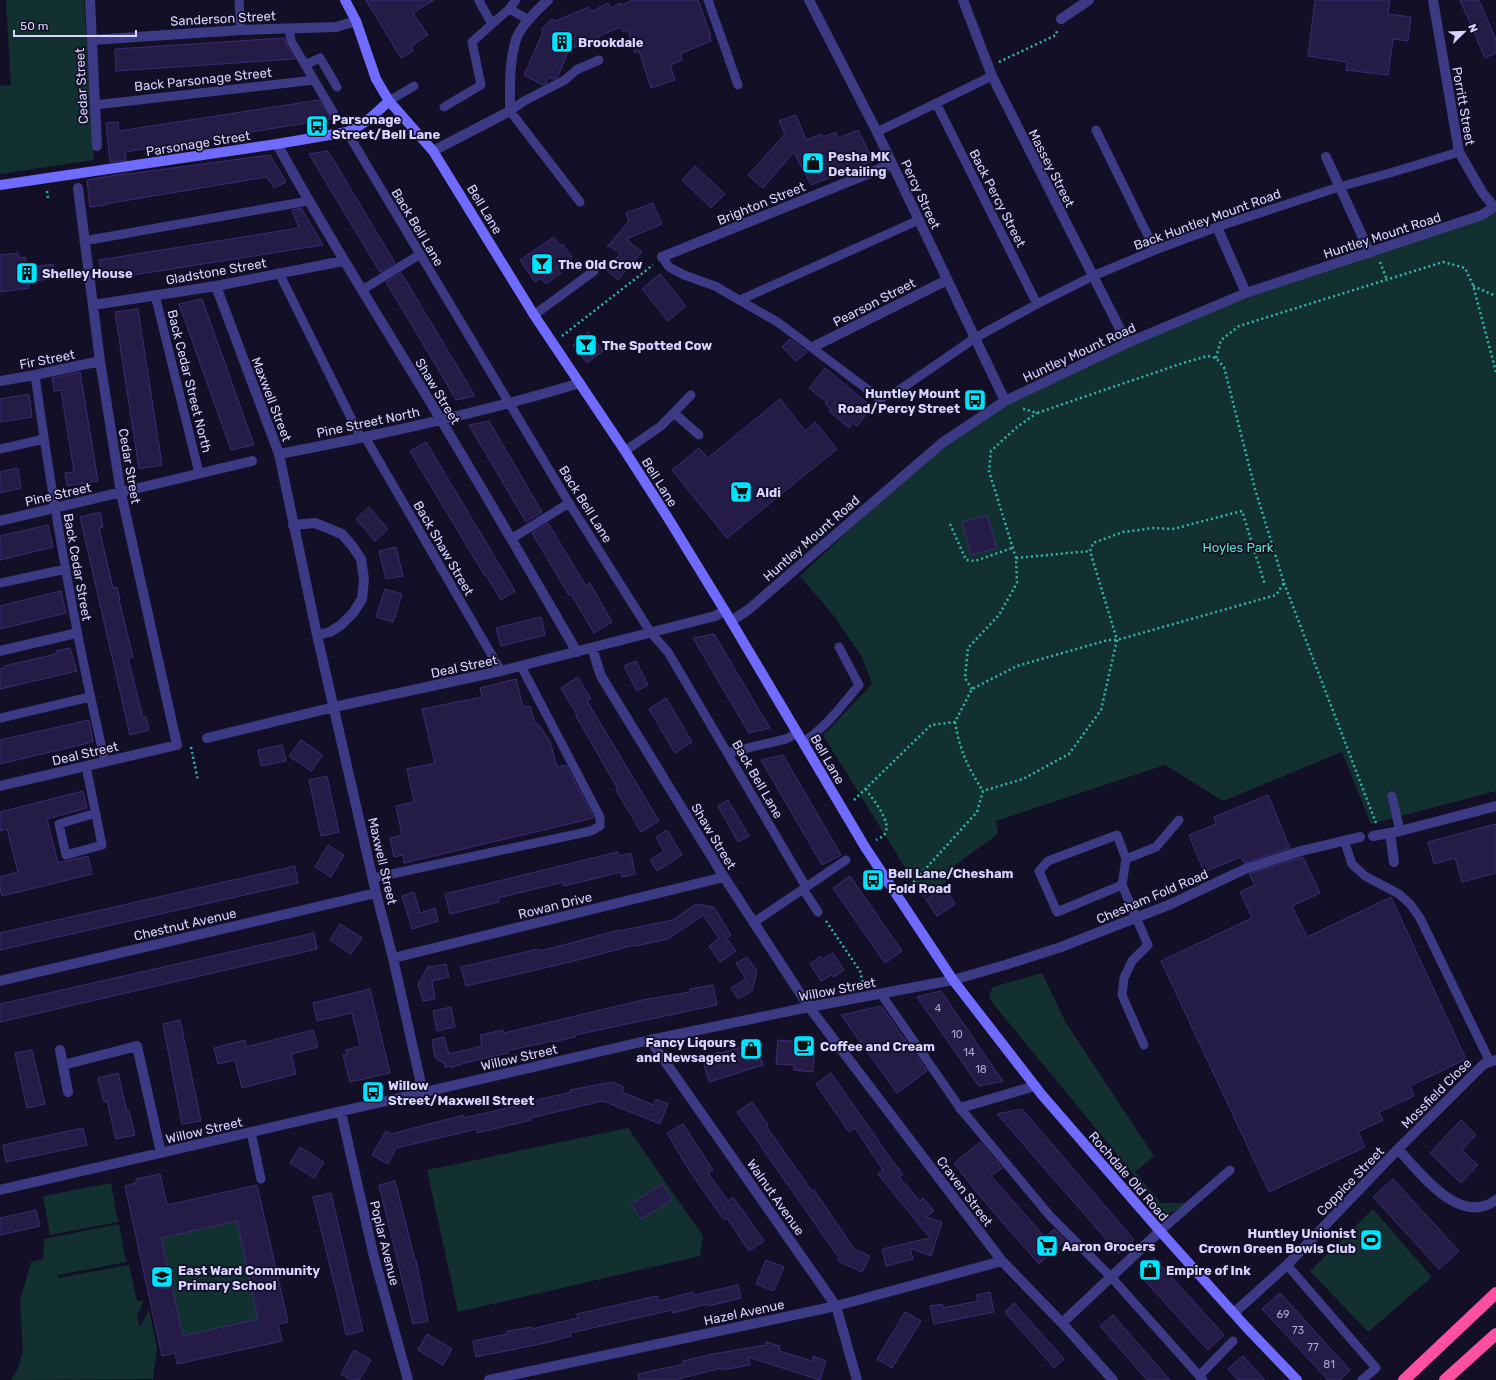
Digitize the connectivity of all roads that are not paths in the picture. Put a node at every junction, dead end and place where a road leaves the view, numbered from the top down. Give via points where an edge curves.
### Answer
1 (90, 0) edge
2 (240, 0) edge
3 (345, 0) edge
4 (480, 0) edge
5 (516, 0) edge
6 (548, 0) edge
7 (708, 0) edge
8 (810, 0) edge
9 (963, 0) edge
10 (1089, 0) edge
11 (1433, 0) edge
12 (509, 9) junction
13 (1061, 19) road end
14 (529, 20) junction
15 (356, 21) junction
16 (492, 24) junction
17 (289, 28) junction
18 (241, 30) junction
19 (92, 40) junction
20 (599, 60) dead end
21 (305, 65) junction
22 (990, 71) junction
23 (314, 80) junction
24 (738, 85) dead end
25 (414, 86) dead end
26 (337, 87) dead end
27 (389, 101) junction
28 (95, 104) junction
29 (936, 104) junction
30 (444, 107) dead end
31 (510, 111) junction
32 (334, 112) dead end
33 (1096, 130) dead end
34 (347, 132) junction
35 (877, 132) junction
36 (277, 144) junction
37 (98, 146) dead end
38 (433, 150) junction
39 (1458, 152) junction
40 (1326, 157) dead end
41 (892, 164) junction
42 (0, 185) edge
43 (1339, 187) junction
44 (78, 188) dead end
45 (308, 202) junction
46 (580, 202) dead end
47 (1495, 208) edge
48 (919, 220) junction
49 (1217, 228) junction
50 (84, 241) junction
51 (1155, 250) junction
52 (1373, 252) junction
53 (419, 255) junction
54 (662, 257) joint
55 (343, 261) junction
56 (594, 271) dead end
57 (279, 273) junction
58 (1092, 276) junction
59 (948, 280) junction
60 (216, 286) junction
61 (362, 290) junction
62 (1246, 293) junction
63 (155, 295) junction
64 (740, 300) junction
65 (1037, 304) junction
66 (93, 305) junction
67 (534, 315) junction
68 (975, 338) junction
69 (1127, 343) junction
70 (813, 347) junction
71 (100, 362) junction
72 (35, 375) junction
73 (0, 381) edge
74 (580, 383) junction
75 (691, 395) dead end
76 (1007, 400) junction
77 (509, 404) junction
78 (674, 413) junction
79 (441, 420) junction
80 (699, 435) dead end
81 (363, 438) junction
82 (44, 439) junction
83 (0, 449) edge
84 (625, 451) junction
85 (279, 454) junction
86 (252, 461) dead end
87 (199, 473) junction
88 (121, 493) junction
89 (569, 503) junction
90 (54, 508) junction
91 (0, 521) edge
92 (293, 525) junction
93 (511, 539) junction
94 (66, 569) junction
95 (0, 583) edge
96 (725, 611) junction
97 (731, 621) junction
98 (77, 632) junction
99 (651, 633) junction
100 (317, 635) junction
101 (839, 647) dead end
102 (592, 648) junction
103 (0, 651) edge
104 (577, 652) junction
105 (521, 666) junction
106 (501, 671) junction
107 (90, 697) junction
108 (334, 707) junction
109 (0, 718) edge
110 (800, 737) junction
111 (207, 738) dead end
112 (177, 745) joint
113 (727, 752) junction
114 (105, 761) junction
115 (86, 766) junction
116 (0, 786) edge
117 (1392, 796) dead end
118 (1496, 806) edge
119 (96, 813) junction
120 (1179, 820) dead end
121 (1395, 832) junction
122 (1376, 836) road end
123 (1360, 837) dead end
124 (1344, 840) junction
125 (1126, 859) junction
126 (846, 860) dead end
127 (1394, 862) dead end
128 (724, 877) junction
129 (373, 878) junction
130 (1122, 885) junction
131 (805, 888) junction
132 (376, 893) junction
133 (818, 912) road end
134 (1137, 918) junction
135 (753, 923) junction
136 (393, 958) junction
137 (953, 980) junction
138 (0, 981) edge
139 (881, 994) junction
140 (808, 1007) junction
141 (650, 1040) junction
142 (1144, 1045) dead end
143 (60, 1050) dead end
144 (1493, 1061) edge
145 (63, 1065) junction
146 (1035, 1086) junction
147 (68, 1092) dead end
148 (423, 1093) junction
149 (960, 1108) junction
150 (341, 1112) junction
151 (251, 1132) junction
152 (1398, 1149) junction
153 (161, 1153) junction
154 (1230, 1170) dead end
155 (261, 1179) dead end
156 (0, 1190) edge
157 (1496, 1200) edge
158 (1160, 1231) junction
159 (1002, 1261) junction
160 (1287, 1265) junction
161 (1111, 1277) junction
162 (1496, 1293) edge
163 (836, 1306) junction
164 (1234, 1313) junction
165 (1062, 1323) junction
166 (1496, 1334) edge
167 (1233, 1340) dead end
168 (1201, 1378) edge
169 (408, 1380) edge
170 (489, 1380) edge
171 (857, 1380) edge
172 (1113, 1380) edge
173 (1297, 1380) edge
174 (1362, 1380) edge
175 (1404, 1380) edge
176 (1445, 1380) edge

1 - 19 street, Cedar Street
2 - 18 lane
3 - 15 main road, Bell Lane
4 - 16 lane
5 - 12 lane
6 - 14 street
7 - 24 lane
8 - 35 street, Percy Street
9 - 22 street, Massey Street
10 - 13 street
11 - 39 street, Porritt Street
12 - 14 lane
12 - 16 lane
14 - 31 street via 515,43
15 - 17 street, Sanderson Street via 336,27
15 - 27 main road, Bell Lane via 376,79
16 - 30 lane via 472,42 481,85
17 - 18 street, Sanderson Street
17 - 21 lane via 291,41
18 - 19 street, Sanderson Street
19 - 28 street, Cedar Street
20 - 31 lane via 576,70 565,80
21 - 23 lane
21 - 26 lane via 320,58
22 - 29 lane
22 - 58 street, Massey Street
23 - 28 lane, Back Parsonage Street
23 - 32 lane
25 - 27 lane
27 - 34 main road, Parsonage Street via 354,130
27 - 38 main road, Bell Lane
28 - 37 street, Cedar Street
29 - 35 lane
29 - 65 lane, Back Percy Street
31 - 38 street
31 - 46 lane
33 - 51 lane
34 - 36 main road, Parsonage Street
34 - 53 lane, Back Bell Lane
35 - 41 street, Percy Street
36 - 42 main road, Parsonage Street
36 - 45 street, Shaw Street
38 - 67 main road, Bell Lane
39 - 43 lane, Back Huntley Mount Road
39 - 47 street, Porritt Street via 1482,192
40 - 43 street
41 - 48 street, Percy Street
41 - 54 street, Brighton Street
43 - 49 lane, Back Huntley Mount Road
43 - 52 street
44 - 50 street, Cedar Street
45 - 50 lane
45 - 55 street, Shaw Street
47 - 52 street, Huntley Mount Road via 1482,215
48 - 59 street, Percy Street
48 - 64 lane
49 - 51 lane, Back Huntley Mount Road
49 - 62 street
50 - 66 street, Cedar Street
51 - 58 lane, Back Huntley Mount Road
52 - 62 street, Huntley Mount Road
53 - 61 lane
53 - 77 lane, Back Bell Lane
54 - 64 lane via 670,267 684,276 715,286
55 - 57 street, Gladstone Street
55 - 61 street, Shaw Street
56 - 67 lane
57 - 60 street, Gladstone Street
57 - 81 lane, Back Shaw Street
58 - 65 lane, Back Huntley Mount Road
58 - 69 street, Massey Street
59 - 68 street, Percy Street
59 - 70 street, Pearson Street
60 - 63 street, Gladstone Street
60 - 85 street, Maxwell Street
61 - 79 street, Shaw Street
62 - 69 street, Huntley Mount Road
63 - 66 street, Gladstone Street
63 - 87 lane, Back Cedar Street North
64 - 70 lane
65 - 68 lane, Back Huntley Mount Road
66 - 71 street, Cedar Street
67 - 74 main road, Bell Lane
68 - 70 lane, Back Huntley Mount Road via 895,393 878,398
68 - 76 street, Percy Street
69 - 76 street, Huntley Mount Road
71 - 72 street, Fir Street
71 - 88 street, Cedar Street
72 - 73 street, Fir Street
72 - 82 lane, Back Cedar Street
74 - 77 street, Pine Street North
74 - 84 main road, Bell Lane
75 - 78 lane
76 - 97 street, Huntley Mount Road via 942,444 748,610
77 - 79 street, Pine Street North
77 - 89 lane, Back Bell Lane
78 - 80 lane
78 - 84 lane
79 - 81 street, Pine Street North
79 - 93 street, Shaw Street
81 - 85 street, Pine Street North
81 - 106 lane, Back Shaw Street
82 - 83 lane
82 - 90 lane, Back Cedar Street
84 - 96 main road, Bell Lane
85 - 92 street, Maxwell Street
86 - 87 street
87 - 88 street
88 - 90 street, Pine Street
88 - 112 street, Cedar Street
89 - 93 lane
89 - 99 lane, Back Bell Lane
90 - 91 street, Pine Street
90 - 94 lane, Back Cedar Street
92 - 100 street, Maxwell Street
92 - 100 street via 315,523 342,534 361,559 364,579 362,599 354,614 330,632
93 - 104 street, Shaw Street
94 - 95 lane
94 - 98 lane, Back Cedar Street
96 - 97 main road, Bell Lane
96 - 99 street, Deal Street
97 - 110 main road, Bell Lane
98 - 103 street
98 - 107 lane, Back Cedar Street
99 - 102 street, Deal Street
99 - 113 lane, Back Bell Lane via 668,652
100 - 108 street, Maxwell Street
101 - 110 lane via 859,685 812,736
102 - 104 street, Deal Street
102 - 128 street, Shaw Street via 602,676
104 - 105 street, Deal Street
105 - 106 street, Deal Street
105 - 129 lane via 600,817 600,826 591,831
106 - 108 street, Deal Street
107 - 109 lane
107 - 114 lane, Back Cedar Street
108 - 111 street, Deal Street
108 - 129 street, Maxwell Street
110 - 113 lane
110 - 137 main road, Bell Lane via 864,847
112 - 114 street, Deal Street
113 - 131 lane, Back Bell Lane
114 - 115 street, Deal Street
115 - 116 street, Deal Street
115 - 119 lane
117 - 121 lane
118 - 121 street
119 - 119 lane via 102,845 66,855 59,824
120 - 125 lane via 1156,848
121 - 122 street
121 - 127 street
123 - 124 street, Chesham Fold Road
124 - 134 street, Chesham Fold Road via 1245,869
124 - 144 lane via 1352,864 1365,876 1398,894 1417,914
125 - 130 lane
125 - 130 lane via 1116,834 1048,861 1039,871 1057,912
126 - 131 lane
128 - 135 street, Shaw Street
128 - 136 street, Rowan Drive
129 - 132 street, Maxwell Street
130 - 134 lane
131 - 133 lane, Back Bell Lane
131 - 135 lane
132 - 136 street, Maxwell Street
132 - 138 street, Chestnut Avenue
134 - 137 street, Chesham Fold Road via 1061,947
134 - 142 lane via 1148,945 1132,960 1124,978 1122,995
135 - 140 street, Shaw Street
136 - 148 street, Maxwell Street
137 - 139 street, Willow Street
137 - 146 main road, Rochdale Old Road
139 - 140 street, Willow Street
139 - 149 lane
140 - 141 street, Willow Street
140 - 159 street, Craven Street
141 - 148 street, Willow Street
141 - 163 street, Walnut Avenue
143 - 145 street
144 - 152 street, Mossfield Close via 1484,1064
145 - 147 street
145 - 153 street via 137,1046
146 - 149 street
146 - 158 main road, Rochdale Old Road
148 - 150 street, Willow Street
149 - 161 lane via 1050,1216
150 - 151 street, Willow Street
150 - 169 street, Poplar Avenue via 374,1257
151 - 153 street, Willow Street
151 - 155 lane
152 - 157 street via 1452,1202 1470,1207 1482,1206
152 - 160 street, Coppice Street
153 - 156 street, Willow Street
154 - 158 lane
158 - 161 street
158 - 164 main road, Rochdale Old Road
159 - 163 street, Hazel Avenue
159 - 165 street, Craven Street
160 - 164 street, Coppice Street
160 - 174 lane via 1376,1368
161 - 165 street
161 - 168 lane
162 - 175 highway
163 - 170 street, Hazel Avenue
163 - 171 street, Walnut Avenue
164 - 173 main road, Rochdale Old Road
165 - 172 street, Craven Street
166 - 176 highway
167 - 168 lane

